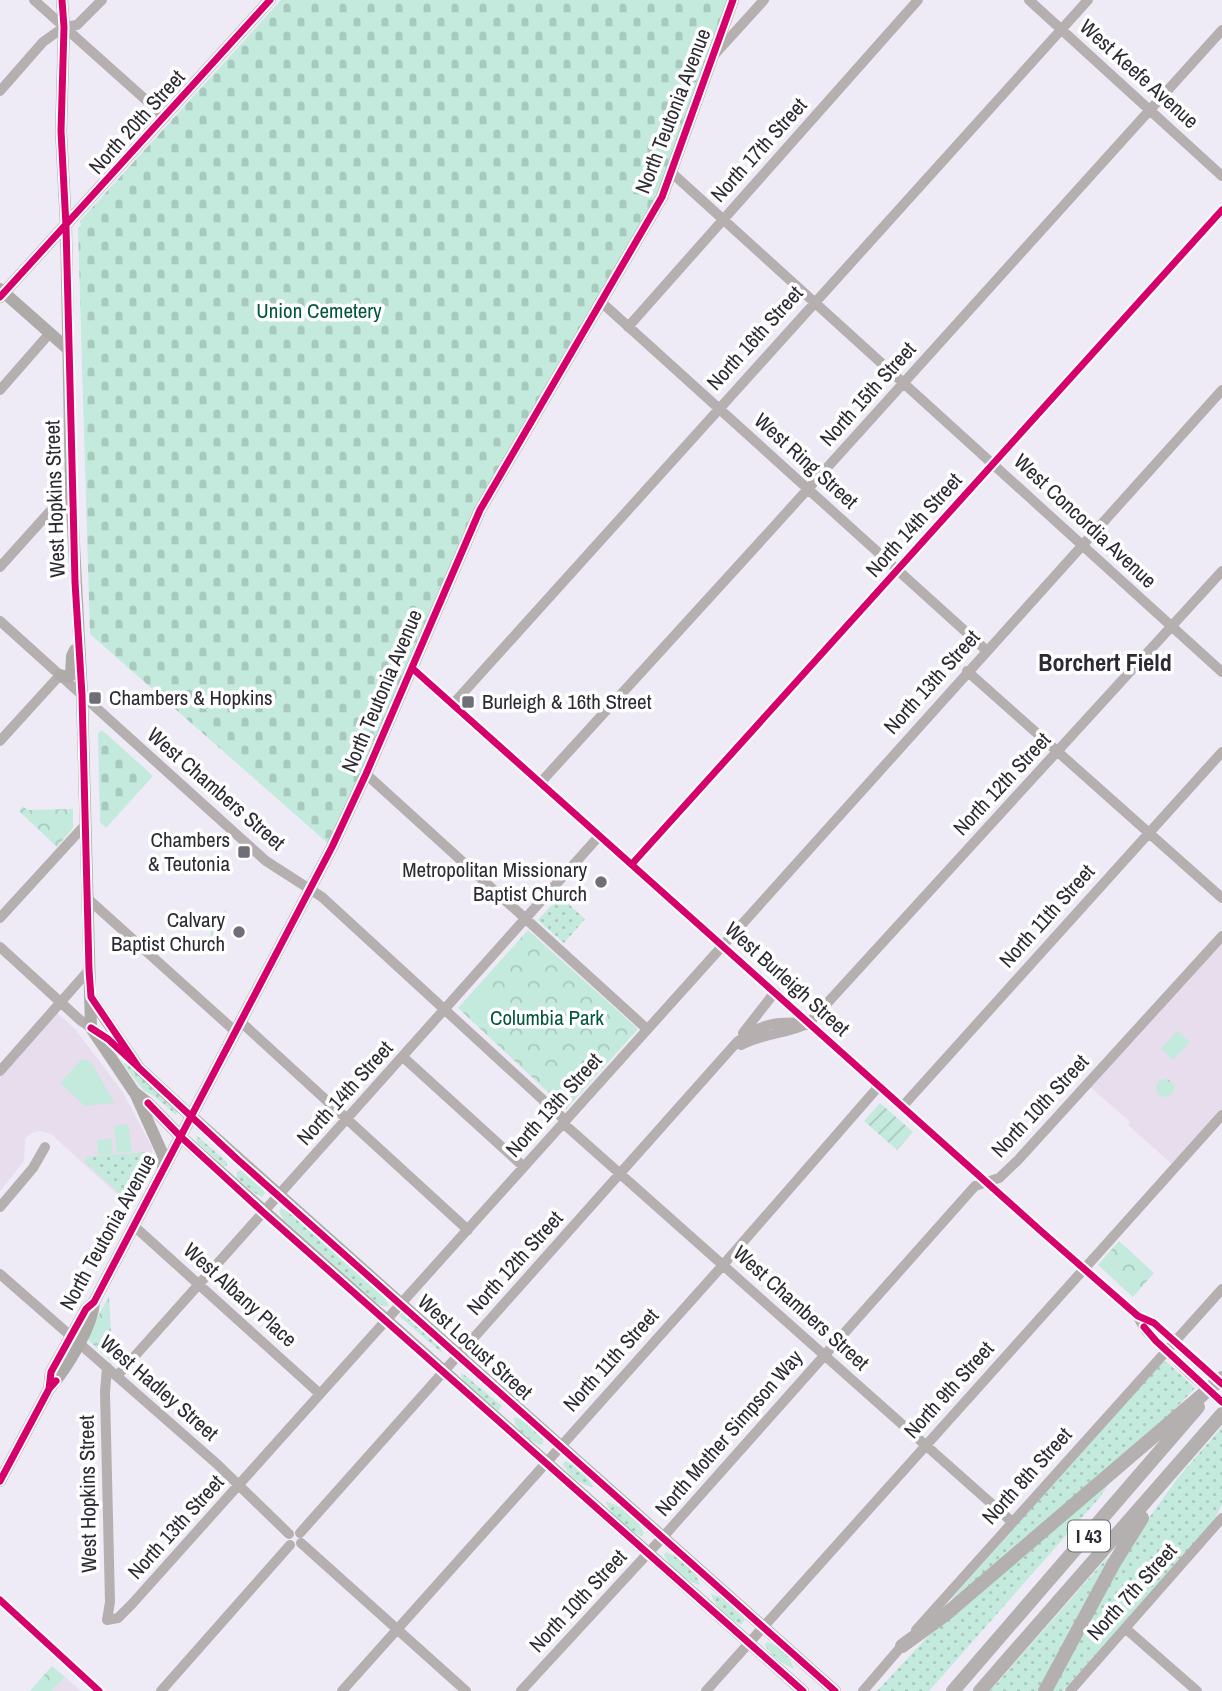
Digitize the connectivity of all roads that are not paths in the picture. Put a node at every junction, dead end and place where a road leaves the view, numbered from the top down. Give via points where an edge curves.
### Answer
1 (34, 0) edge
2 (62, 0) edge
3 (102, 0) edge
4 (270, 0) edge
5 (733, 0) edge
6 (764, 0) edge
7 (918, 0) edge
8 (1030, 0) edge
9 (1088, 0) edge
10 (64, 27) junction
11 (1061, 30) junction
12 (1222, 30) edge
13 (714, 55) junction
14 (0, 91) edge
15 (1149, 110) junction
16 (165, 117) junction
17 (672, 173) junction
18 (1222, 176) edge
19 (1222, 210) edge
20 (724, 218) junction
21 (66, 226) junction
22 (1, 293) edge
23 (600, 301) junction
24 (814, 302) junction
25 (628, 327) junction
26 (49, 334) junction
27 (69, 350) junction
28 (904, 383) junction
29 (0, 390) edge
30 (1222, 390) edge
31 (718, 408) junction
32 (994, 464) junction
33 (71, 488) junction
34 (808, 489) junction
35 (1082, 545) junction
36 (0, 566) edge
37 (897, 570) junction
38 (1222, 571) edge
39 (0, 621) edge
40 (1172, 627) junction
41 (79, 644) junction
42 (986, 650) junction
43 (412, 668) junction
44 (967, 671) junction
45 (1222, 672) edge
46 (60, 675) junction
47 (82, 695) junction
48 (453, 704) junction
49 (0, 741) edge
50 (1222, 751) edge
51 (1057, 752) junction
52 (366, 774) junction
53 (541, 782) junction
54 (85, 825) junction
55 (1148, 832) junction
56 (600, 835) junction
57 (632, 864) junction
58 (309, 888) junction
59 (87, 898) junction
60 (1222, 898) edge
61 (0, 918) edge
62 (525, 920) junction
63 (1222, 936) edge
64 (721, 945) junction
65 (0, 947) edge
66 (89, 970) junction
67 (775, 992) junction
68 (91, 997) junction
69 (61, 1002) junction
70 (445, 1010) junction
71 (809, 1023) junction
72 (239, 1027) junction
73 (91, 1028) junction
74 (647, 1029) junction
75 (734, 1046) junction
76 (403, 1056) junction
77 (139, 1068) junction
78 (0, 1071) edge
79 (879, 1086) junction
80 (134, 1092) junction
81 (902, 1107) junction
82 (1222, 1115) edge
83 (190, 1116) junction
84 (348, 1120) junction
85 (565, 1123) junction
86 (180, 1136) junction
87 (45, 1147) dead end
88 (524, 1167) junction
89 (163, 1168) junction
90 (620, 1175) junction
91 (987, 1182) junction
92 (279, 1196) junction
93 (0, 1207) edge
94 (264, 1213) junction
95 (134, 1226) junction
96 (468, 1230) junction
97 (723, 1265) junction
98 (1083, 1268) junction
99 (0, 1274) edge
100 (200, 1284) junction
101 (1222, 1289) edge
102 (400, 1304) junction
103 (1138, 1316) junction
104 (386, 1321) junction
105 (74, 1340) junction
106 (1174, 1341) junction
107 (1165, 1350) junction
108 (824, 1354) junction
109 (458, 1355) junction
110 (107, 1367) junction
111 (445, 1371) junction
112 (117, 1376) junction
113 (1222, 1380) edge
114 (320, 1394) junction
115 (1222, 1402) edge
116 (1222, 1414) edge
117 (926, 1445) junction
118 (560, 1446) junction
119 (546, 1462) junction
120 (0, 1481) edge
121 (1165, 1481) junction
122 (239, 1485) junction
123 (1222, 1520) edge
124 (1011, 1521) junction
125 (663, 1537) junction
126 (295, 1539) junction
127 (647, 1554) junction
128 (0, 1600) edge
129 (107, 1620) joint
130 (764, 1626) junction
131 (397, 1628) junction
132 (1125, 1628) junction
133 (749, 1643) junction
134 (902, 1646) junction
135 (99, 1691) edge
136 (161, 1691) edge
137 (342, 1691) edge
138 (466, 1691) edge
139 (521, 1691) edge
140 (706, 1691) edge
141 (803, 1691) edge
142 (835, 1691) edge
143 (863, 1691) edge
144 (953, 1691) edge
145 (980, 1691) edge
146 (1045, 1691) edge
147 (1070, 1691) edge
148 (1196, 1691) edge

1 - 10 street
2 - 10 main road, West Hopkins Street
3 - 10 street via 77,25
4 - 16 main road, North 20th Street
5 - 13 main road, North Teutonia Avenue
6 - 13 street
7 - 20 street, North 17th Street
8 - 11 street, West Keefe Avenue
9 - 11 street, North 16th Street
10 - 14 street via 43,42
10 - 16 street
10 - 21 main road, West Hopkins Street via 61,131
11 - 15 street, West Keefe Avenue
11 - 24 street, North 16th Street
12 - 15 street, North 15th Street
13 - 17 main road, North Teutonia Avenue
15 - 18 street, West Keefe Avenue
15 - 28 street, North 15th Street
16 - 21 main road, North 20th Street
17 - 20 street, West Concordia Avenue
17 - 23 main road, North Teutonia Avenue
19 - 32 street, North 14th Street
20 - 24 street, West Concordia Avenue
20 - 25 street, North 17th Street
21 - 22 main road, North 20th Street
21 - 27 main road, West Hopkins Street
22 - 26 main road
23 - 25 street, West Ring Street
23 - 43 main road, North Teutonia Avenue via 480,510
24 - 28 street, West Concordia Avenue
24 - 31 street, North 16th Street
25 - 31 street, West Ring Street
26 - 27 main road
26 - 29 street
27 - 33 main road, West Hopkins Street
28 - 32 street, West Concordia Avenue
28 - 34 street, North 15th Street
30 - 35 street, North 13th Street
31 - 34 street, West Ring Street
31 - 48 street, North 16th Street
32 - 35 street, West Concordia Avenue
32 - 37 street, North 14th Street
33 - 36 street
33 - 41 main road, West Hopkins Street
34 - 37 street, West Ring Street
34 - 53 street, North 15th Street
35 - 40 street, West Concordia Avenue
35 - 42 street, North 13th Street
37 - 42 street, West Ring Street
37 - 57 street, North 14th Street
38 - 40 street, North 12th Street
39 - 46 street, West Chambers Street
40 - 45 street, West Concordia Avenue
40 - 51 street, North 12th Street
41 - 46 main road via 72,656 71,674
41 - 47 main road, West Hopkins Street
42 - 44 street, North 13th Street
43 - 48 street, West Burleigh Street
43 - 52 main road, North Teutonia Avenue
44 - 51 street
44 - 64 street, North 13th Street
46 - 47 street, West Chambers Street
46 - 49 street
47 - 54 main road, West Hopkins Street
47 - 58 street, West Chambers Street via 265,861
48 - 53 street, West Burleigh Street
50 - 55 street, North 11th Street
51 - 55 street
51 - 71 street, North 12th Street
52 - 58 main road, North Teutonia Avenue
52 - 62 street
53 - 56 street, West Burleigh Street
54 - 59 main road, West Hopkins Street
54 - 61 street
55 - 60 street
55 - 81 street, North 11th Street
56 - 57 street, West Burleigh Street
56 - 62 street, North 14th Street
57 - 64 street, West Burleigh Street
58 - 70 street, West Chambers Street
58 - 72 main road, North Teutonia Avenue
59 - 66 main road, West Hopkins Street
59 - 72 street
62 - 70 street, North 14th Street
62 - 74 street
63 - 91 street, North 10th Street via 1019,1159 999,1178
64 - 67 street, West Burleigh Street
64 - 74 street, North 13th Street
65 - 69 street, West Locust Street
66 - 68 main road, West Hopkins Street
66 - 69 street
67 - 71 street, West Burleigh Street
67 - 75 street
68 - 73 main road, West Hopkins Street
68 - 77 main road
69 - 73 street, West Locust Street
69 - 78 street
70 - 76 street, North 14th Street
70 - 85 street, West Chambers Street
71 - 75 street, North 12th Street
71 - 79 street, West Burleigh Street
72 - 83 main road, North Teutonia Avenue
72 - 84 street
73 - 77 street, West Locust Street
73 - 80 main road, West Locust Street
74 - 85 street, North 13th Street
75 - 90 street, North 12th Street
76 - 84 street, North 14th Street
76 - 88 street
77 - 83 main road, West Locust Street
79 - 81 street, West Burleigh Street
79 - 97 street, North 11th Street
80 - 86 main road, West Locust Street
80 - 89 main road via 163,1155
81 - 91 street, West Burleigh Street
82 - 98 street, North 9th Street
83 - 86 main road, North Teutonia Avenue
83 - 92 main road, West Locust Street
84 - 92 street, North 14th Street
84 - 96 street
85 - 88 street, North 13th Street
85 - 90 street, West Chambers Street
86 - 89 main road, North Teutonia Avenue
86 - 94 main road, West Locust Street
87 - 93 street
88 - 96 street, North 13th Street
89 - 95 main road, North Teutonia Avenue
90 - 97 street, West Chambers Street
90 - 109 street, North 12th Street
91 - 98 street, West Burleigh Street
91 - 108 street, North 10th Street via 975,1186
92 - 94 street, North 14th Street
92 - 102 main road, West Locust Street
94 - 100 street, North 14th Street
94 - 104 main road, West Locust Street
95 - 100 street, West Albany Place
95 - 105 main road, North Teutonia Avenue via 86,1309
96 - 102 street, North 13th Street
97 - 108 street, West Chambers Street
97 - 118 street, North 11th Street
98 - 103 street, West Burleigh Street
98 - 117 street, North 9th Street
99 - 105 street, West Hadley Street
100 - 112 street, North 14th Street
100 - 114 street, West Albany Place
101 - 106 street, North 8th Street
102 - 104 street, North 13th Street
102 - 109 main road, West Locust Street
103 - 106 street, West Burleigh Street
103 - 107 street, West Burleigh Street
104 - 111 main road, West Locust Street
104 - 114 street, North 13th Street
105 - 110 street, West Hadley Street
105 - 120 main road, North Teutonia Avenue via 51,1372 49,1389
106 - 107 street, North 8th Street
106 - 113 street, West Burleigh Street, bridge
107 - 115 street, West Burleigh Street, bridge
107 - 124 street, North 8th Street
108 - 117 street, West Chambers Street
108 - 125 street, North Mother Simpson Way
109 - 111 street, North 12th Street
109 - 118 main road, West Locust Street
110 - 112 street, West Hadley Street
110 - 129 street, West Hopkins Street
111 - 119 main road, West Locust Street
111 - 126 street, North 12th Street
112 - 122 street, West Hadley Street
113 - 134 highway via 946,1614
113 - 144 highway, I 43
114 - 122 street, North 13th Street
116 - 121 highway, I 43
117 - 124 street, West Chambers Street
117 - 130 street, North 9th Street
118 - 119 street, North 11th Street
118 - 125 main road, West Locust Street
119 - 127 main road, West Locust Street
119 - 131 street, North 11th Street
121 - 145 highway, I 43
121 - 146 highway via 1114,1563
122 - 126 street, West Hadley Street
122 - 129 street, North 13th Street via 123,1614
123 - 132 street, North 7th Street
124 - 134 street, North 8th Street
125 - 127 street, North 10th Street
125 - 130 main road, West Locust Street
126 - 131 street, West Hadley Street
126 - 136 street, North 12th Street
127 - 133 main road, West Locust Street
127 - 139 street, North 10th Street
128 - 135 street
130 - 133 street, North 9th Street
130 - 142 main road, West Locust Street
131 - 137 street, North 11th Street
131 - 138 street, West Hadley Street
132 - 147 street, North 7th Street
132 - 148 street
133 - 140 street, North 9th Street
133 - 141 main road, West Locust Street
134 - 143 street, North 8th Street

